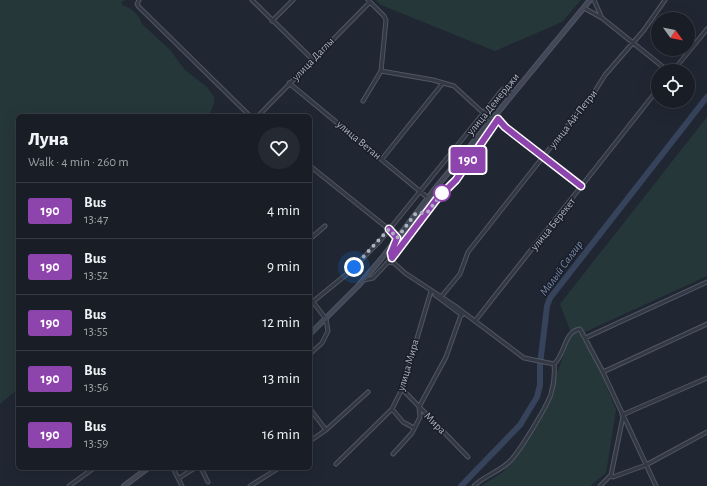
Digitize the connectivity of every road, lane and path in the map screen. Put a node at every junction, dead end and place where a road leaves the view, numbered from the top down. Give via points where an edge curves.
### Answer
1 (139, 0) edge
2 (252, 0) edge
3 (293, 0) edge
4 (590, 0) edge
5 (594, 0) edge
6 (665, 0) edge
7 (369, 1) edge
8 (584, 8) junction
9 (602, 18) junction
10 (272, 21) junction
11 (707, 29) edge
12 (632, 43) junction
13 (312, 59) junction
14 (659, 64) edge
15 (680, 64) edge
16 (381, 71) junction
17 (290, 83) junction
18 (443, 83) junction
19 (512, 94) junction
20 (651, 98) edge
21 (363, 101) dead end
22 (484, 113) junction
23 (498, 113) junction
24 (248, 114) edge
25 (260, 114) edge
26 (498, 119) junction
27 (492, 121) junction
28 (484, 139) junction
29 (544, 156) junction
30 (382, 159) junction
31 (312, 168) edge
32 (462, 171) junction
33 (581, 186) junction
34 (419, 190) junction
35 (428, 198) junction
36 (416, 213) junction
37 (427, 213) junction
38 (325, 226) dead end
39 (389, 229) junction
40 (312, 237) edge
41 (397, 238) junction
42 (392, 258) junction
43 (388, 262) junction
44 (394, 263) junction
45 (364, 280) junction
46 (707, 282) edge
47 (431, 291) junction
48 (441, 297) junction
49 (312, 302) edge
50 (312, 304) edge
51 (461, 315) junction
52 (468, 316) junction
53 (326, 319) junction
54 (476, 321) junction
55 (707, 324) edge
56 (312, 332) edge
57 (585, 338) junction
58 (312, 352) edge
59 (554, 364) junction
60 (603, 372) junction
61 (707, 378) edge
62 (402, 390) junction
63 (368, 392) dead end
64 (419, 407) junction
65 (392, 409) junction
66 (312, 411) edge
67 (623, 416) junction
68 (414, 428) junction
69 (326, 430) junction
70 (707, 432) edge
71 (312, 440) edge
72 (393, 454) dead end
73 (468, 457) dead end
74 (336, 464) dead end
75 (646, 465) junction
76 (91, 470) edge
77 (145, 470) edge
78 (174, 470) edge
79 (192, 470) edge
80 (202, 470) edge
81 (276, 470) edge
82 (611, 475) junction
83 (178, 478) junction
84 (208, 482) dead end
85 (69, 486) edge
86 (124, 486) edge
87 (182, 486) edge
88 (250, 486) edge
89 (474, 486) edge
90 (600, 486) edge
91 (656, 486) edge

1 - 24 street via 139,7
2 - 10 street
3 - 10 street
4 - 8 main road, улица Демерджи
5 - 9 street
6 - 12 street, улица Ай-Петри
7 - 13 street, улица Даглы
7 - 16 street via 386,20
8 - 9 street
8 - 19 main road, улица Демерджи
9 - 12 street
10 - 13 street
11 - 15 street
12 - 14 street
12 - 29 street, улица Ай-Петри via 605,74 595,91
13 - 17 street, улица Даглы
16 - 18 street
16 - 21 street
17 - 25 street, улица Даглы
17 - 30 street, улица Ветан
18 - 22 street via 454,86
18 - 30 street
19 - 22 street via 506,88 502,90
19 - 23 main road, улица Демерджи
20 - 33 street, улица Берекет
22 - 27 street
22 - 34 street
23 - 26 street
23 - 27 main road, улица Демерджи
26 - 28 street
26 - 29 street
27 - 35 main road, улица Демерджи
28 - 32 street
28 - 32 street via 482,153 469,168
29 - 33 street
29 - 48 street, улица Ай-Петри via 468,252 460,274
30 - 34 street, улица Ветан
31 - 39 street
32 - 37 street
33 - 54 street, улица Берекет via 579,192 541,235 524,262
34 - 35 street, улица Ветан
34 - 39 street
35 - 36 main road, улица Демерджи
36 - 37 street
36 - 41 main road, улица Демерджи
37 - 42 street
38 - 40 street
39 - 41 street
39 - 49 street via 347,274
41 - 42 street via 391,253
41 - 45 main road, улица Демерджи
42 - 43 street
42 - 44 street
43 - 44 street
43 - 45 street via 373,278
44 - 47 street
45 - 53 main road, улица Демерджи
46 - 57 street
47 - 48 street
47 - 51 street
47 - 62 street, улица Мира
48 - 52 street
50 - 53 street
51 - 52 street
51 - 64 street via 446,357
52 - 54 street
53 - 56 main road, улица Демерджи
53 - 58 street via 328,331 322,343
54 - 59 street via 524,358
55 - 60 street
57 - 59 street via 580,329 576,329 568,337
57 - 60 street
59 - 89 street via 556,372 551,394 530,432 511,460 497,472 480,479
60 - 67 street
61 - 67 street
62 - 64 street, Мира
62 - 65 street, улица Мира
63 - 69 street
64 - 68 street via 420,417
64 - 73 street, Мира
65 - 68 street via 403,422
65 - 74 street, улица Мира
66 - 69 street
67 - 75 street
67 - 82 street
68 - 72 street via 412,434
69 - 71 street
70 - 75 street
75 - 82 street via 613,477
75 - 91 street
76 - 85 street
77 - 86 main road
78 - 83 street
79 - 83 street
80 - 84 street
81 - 88 street
82 - 90 street
83 - 87 street

